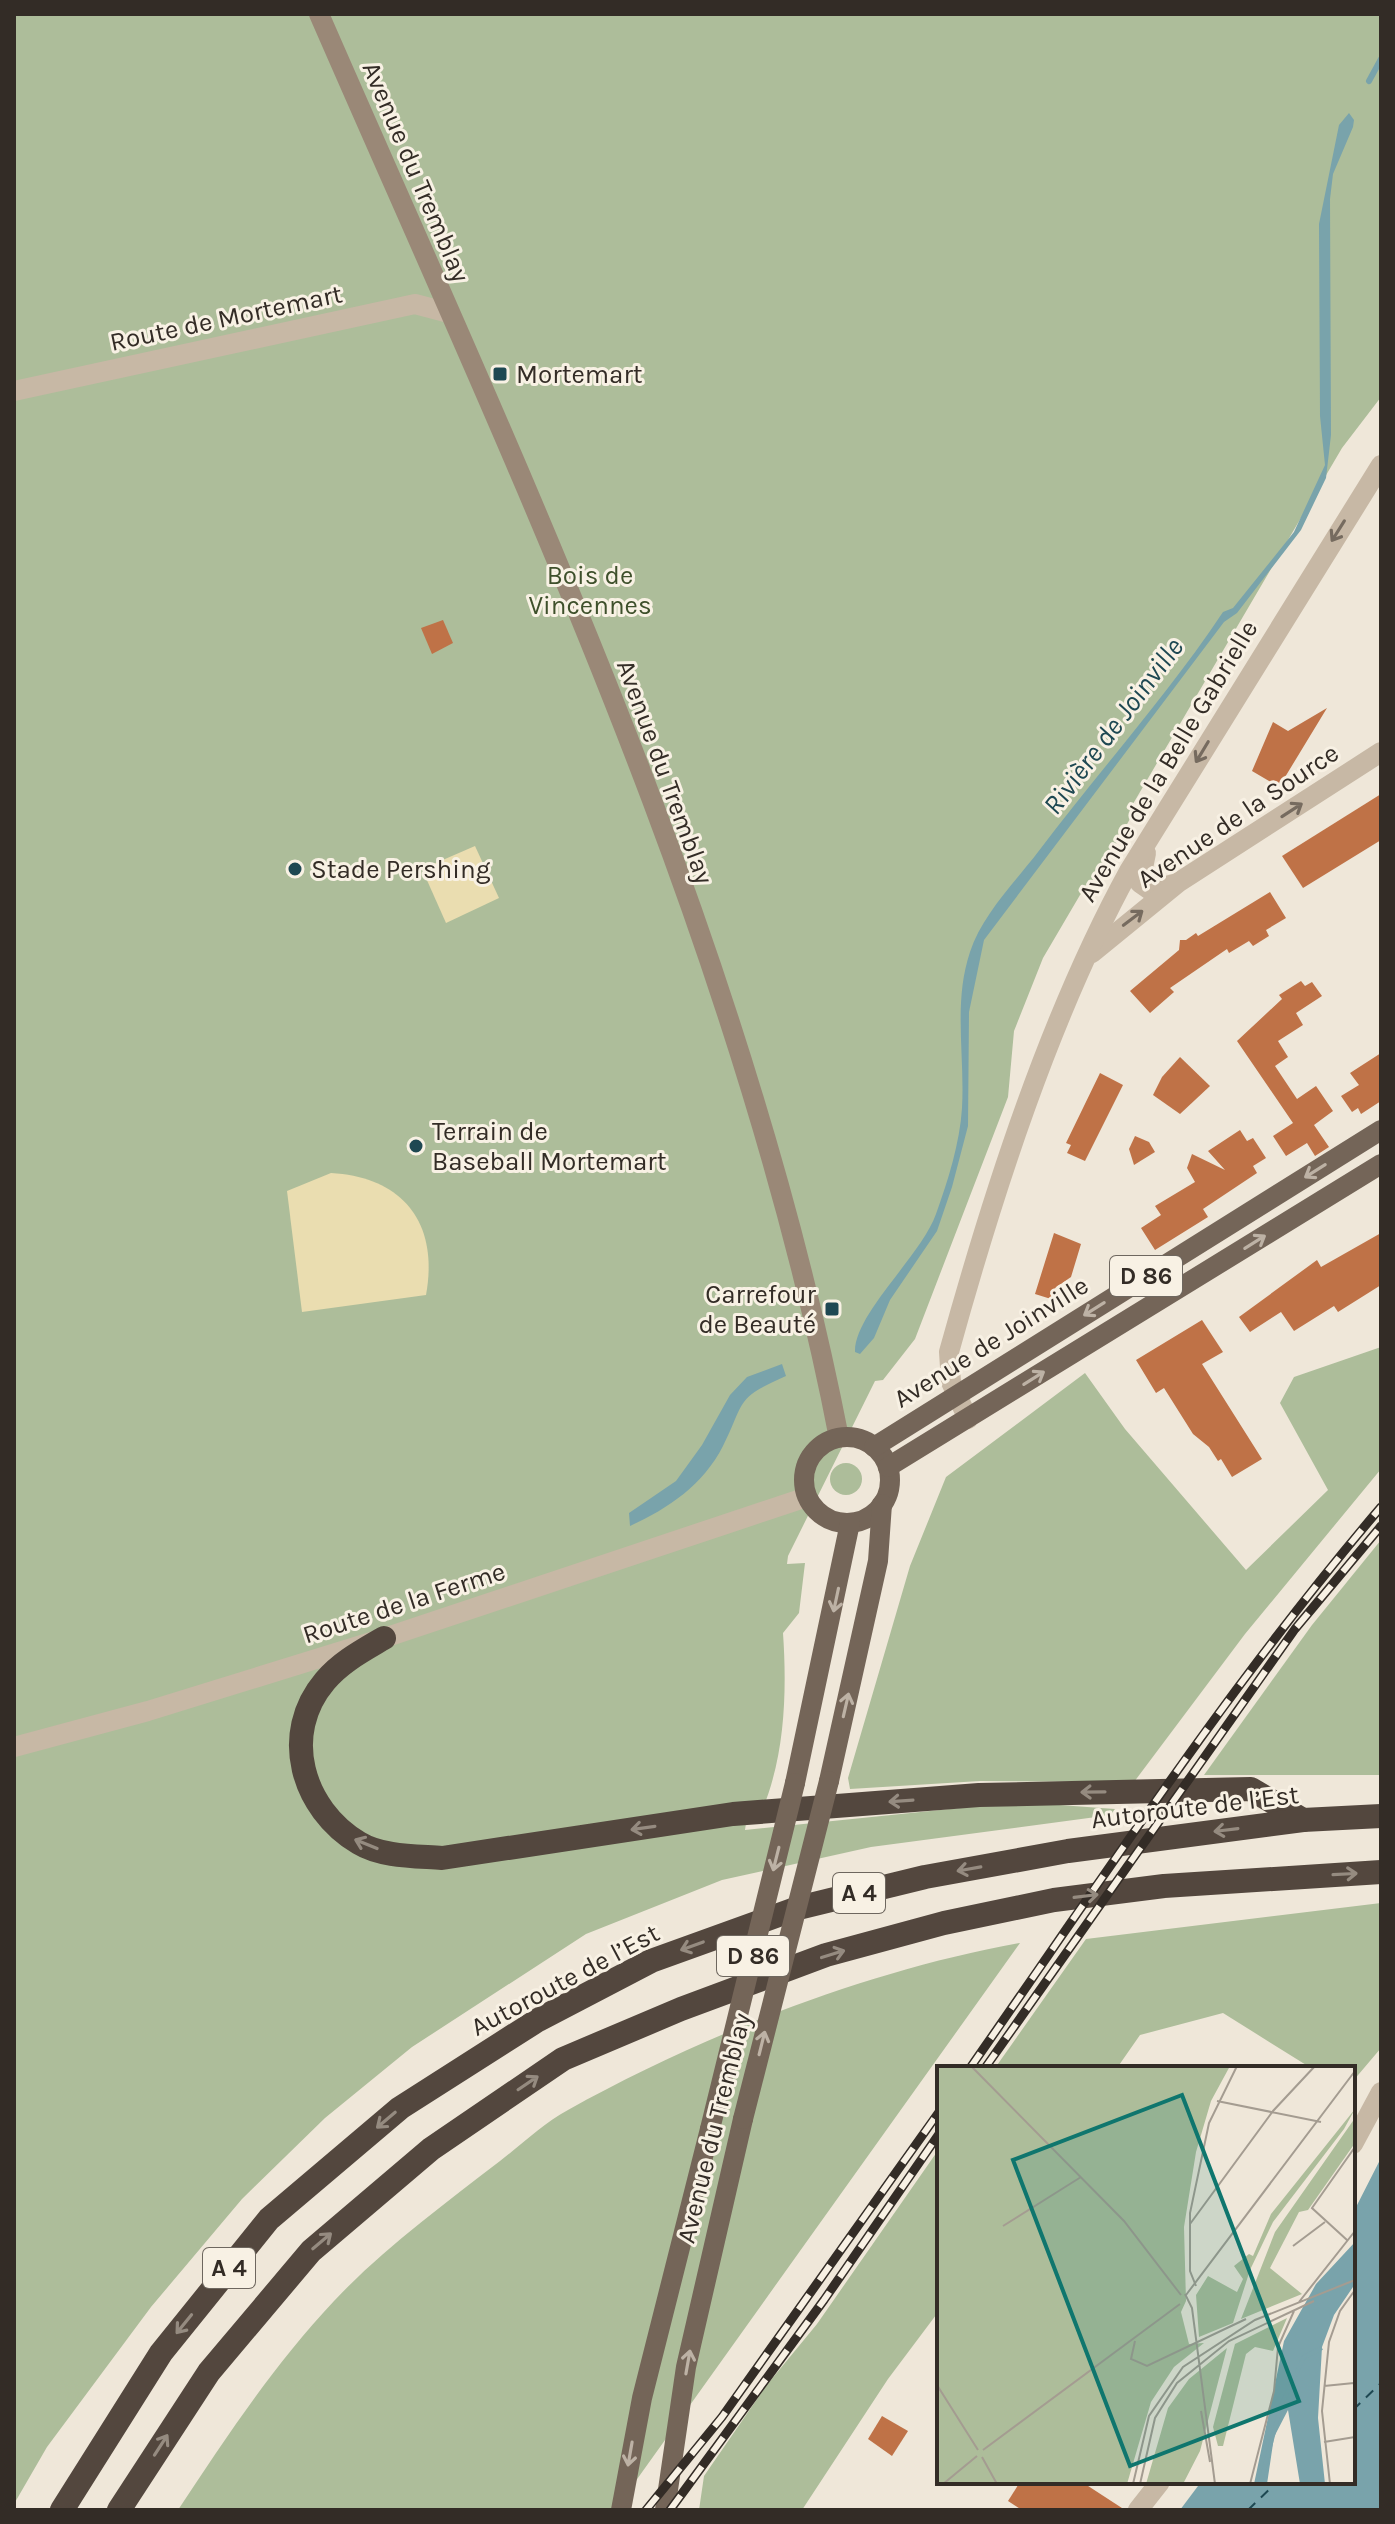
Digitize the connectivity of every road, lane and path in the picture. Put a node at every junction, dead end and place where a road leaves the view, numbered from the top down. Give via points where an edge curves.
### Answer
1 (319, 14) edge
2 (449, 313) junction
3 (14, 391) edge
4 (1381, 465) edge
5 (1381, 752) edge
6 (1149, 842) junction
7 (1179, 882) junction
8 (1089, 956) junction
9 (1381, 1130) edge
10 (1381, 1164) edge
11 (956, 1395) junction
12 (968, 1419) junction
13 (839, 1438) junction
14 (874, 1447) junction
15 (888, 1467) junction
16 (807, 1497) junction
17 (882, 1504) junction
18 (850, 1523) junction
19 (384, 1638) junction
20 (14, 1747) edge
21 (1381, 1816) edge
22 (1303, 1820) junction
23 (1381, 1872) edge
24 (1381, 2092) edge
25 (1355, 2140) edge
26 (1158, 2484) edge
27 (62, 2510) edge
28 (119, 2510) edge
29 (621, 2510) edge
30 (665, 2510) edge
31 (1138, 2510) edge

1 - 2 main road, Avenue du Tremblay
2 - 3 street, Route de Mortemart via 415,304
2 - 13 main road, Avenue du Tremblay via 633,751 742,1060 804,1273
4 -> 6 street, Avenue de la Belle Gabrielle
7 -> 5 street, Avenue de la Source
6 - 7 street via 1140,883 1158,890
6 - 8 street, Avenue de la Belle Gabrielle via 1099,925
8 -> 7 street, Avenue de la Source
8 - 11 street, Avenue de la Belle Gabrielle via 1044,1060 967,1291 949,1352
9 -> 11 main road, Avenue de Joinville / D 86
12 -> 10 main road, Avenue de Joinville / D 86
11 - 12 street, Avenue de la Belle Gabrielle
11 - 14 main road, Avenue de Joinville / D 86
12 - 15 main road, Avenue de Joinville / D 86
13 - 14 main road
13 - 16 main road via 816,1449 809,1460 804,1472
14 - 15 main road
15 - 17 main road via 888,1493
16 - 18 main road via 820,1514
16 - 19 street, Route de la Ferme
17 - 18 main road via 874,1514
30 -> 17 main road, Avenue du Tremblay / D 86, bridge via 686,2367 829,1781 878,1561
18 -> 29 main road, Avenue du Tremblay / D 86, bridge via 795,1783 642,2398
19 - 20 street, Route de la Ferme
22 -> 19 highway via 1251,1789 979,1795 733,1814 442,1858 397,1854 360,1844 323,1814 307,1786 300,1754 304,1721 323,1684 342,1663
21 - 22 highway, Autoroute de l’Est / A 4
22 -> 27 highway, Autoroute de l’Est / A 4 via 1068,1851 925,1877 798,1908 651,1961 538,2020 400,2108 269,2219 161,2353
28 -> 23 highway, A 4 via 209,2372 311,2251 431,2149 563,2059 826,1955 944,1923 1054,1900 1164,1886
24 - 25 street
26 - 31 street

